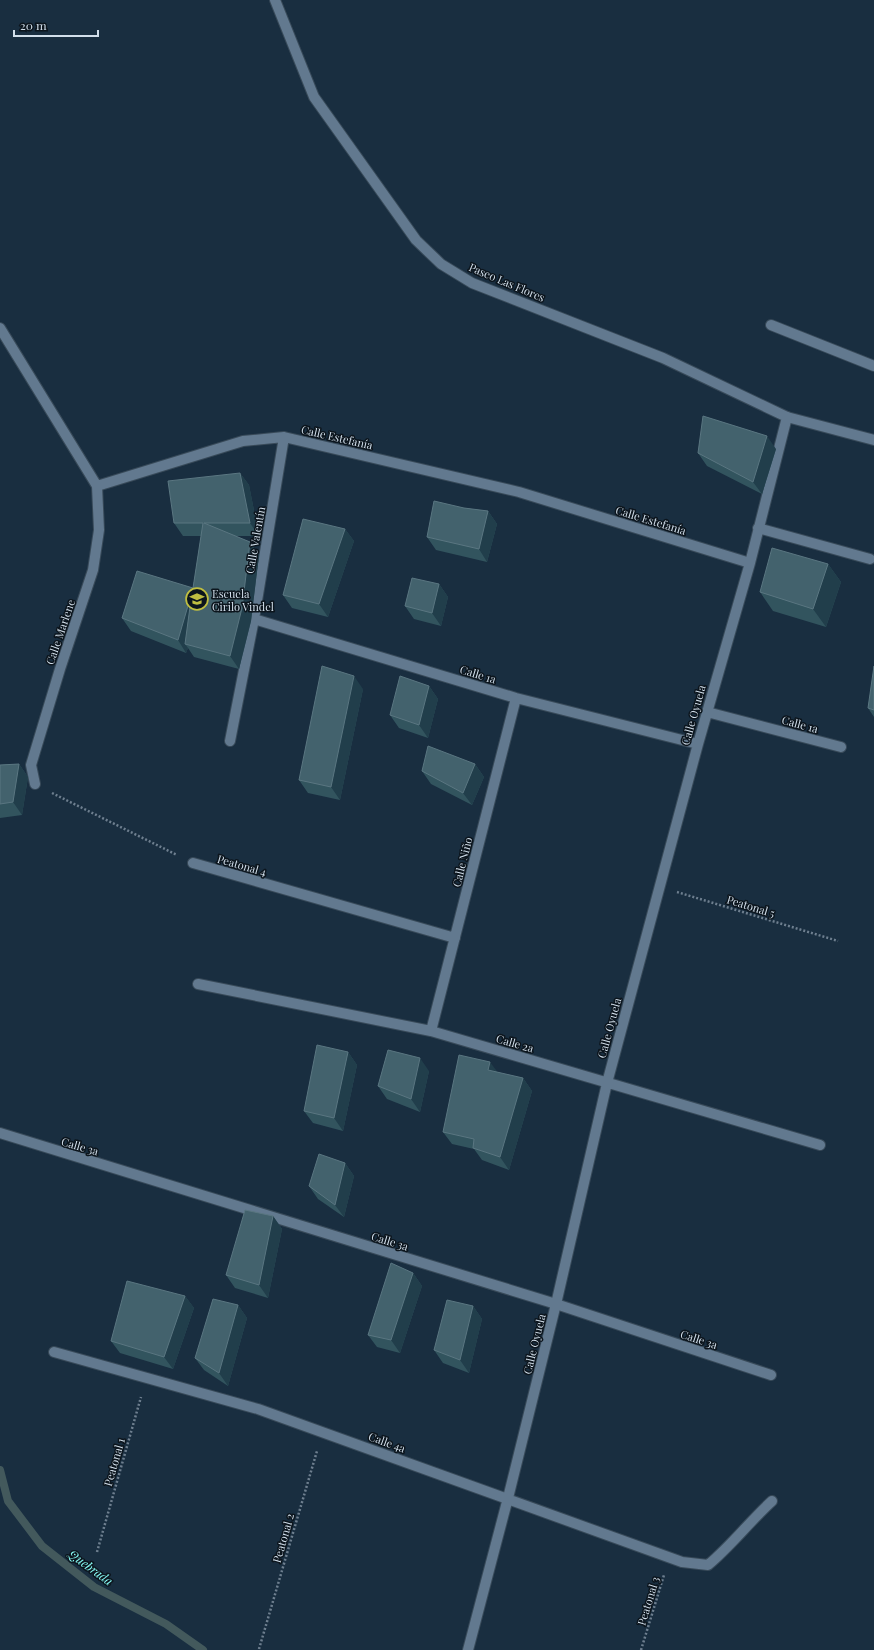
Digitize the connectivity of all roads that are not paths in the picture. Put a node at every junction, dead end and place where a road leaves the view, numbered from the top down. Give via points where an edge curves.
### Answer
1 (275, 0) edge
2 (771, 325) dead end
3 (0, 328) edge
4 (874, 366) edge
5 (787, 417) junction
6 (284, 436) junction
7 (874, 440) edge
8 (97, 486) junction
9 (758, 528) junction
10 (870, 559) dead end
11 (750, 563) junction
12 (254, 618) junction
13 (516, 698) junction
14 (707, 712) junction
15 (230, 741) dead end
16 (698, 744) junction
17 (841, 747) dead end
18 (34, 784) road end
19 (193, 863) road end
20 (455, 938) junction
21 (198, 984) dead end
22 (431, 1031) junction
23 (607, 1083) junction
24 (0, 1133) edge
25 (820, 1144) dead end
26 (556, 1304) junction
27 (54, 1352) dead end
28 (771, 1375) dead end
29 (508, 1498) junction
30 (772, 1501) dead end
31 (468, 1650) edge

1 - 5 street, Paseo Las Flores via 314,97 416,240 441,264 472,283 663,358
2 - 4 street
3 - 8 street
5 - 7 street, Paseo Las Flores
5 - 9 street, Calle Oyuela
6 - 8 street, Calle Estefanía via 243,441
6 - 11 street, Calle Estefanía via 519,492
6 - 12 street, Calle Valentín
8 - 18 street, Calle Marlene via 99,530 93,570 31,765
9 - 10 street
9 - 11 street, Calle Oyuela
11 - 14 street, Calle Oyuela
12 - 13 street, Calle 1a
12 - 15 street, Calle Valentín
13 - 16 street, Calle 1a
13 - 20 street, Calle Niño
14 - 16 street, Calle Oyuela
14 - 17 street, Calle 1a
16 - 23 street, Calle Oyuela
19 - 20 street, Peatonal 4
20 - 22 street, Calle Niño
21 - 22 street, Calle 2a
22 - 23 street, Calle 2a
23 - 25 street, Calle 2a
23 - 26 street, Calle Oyuela
24 - 26 street, Calle 3a
26 - 28 street, Calle 3a
26 - 29 street, Calle Oyuela
27 - 29 street, Calle 4a via 258,1408
29 - 30 street, Calle 4a via 682,1562 708,1565
29 - 31 street, Calle Oyuela

